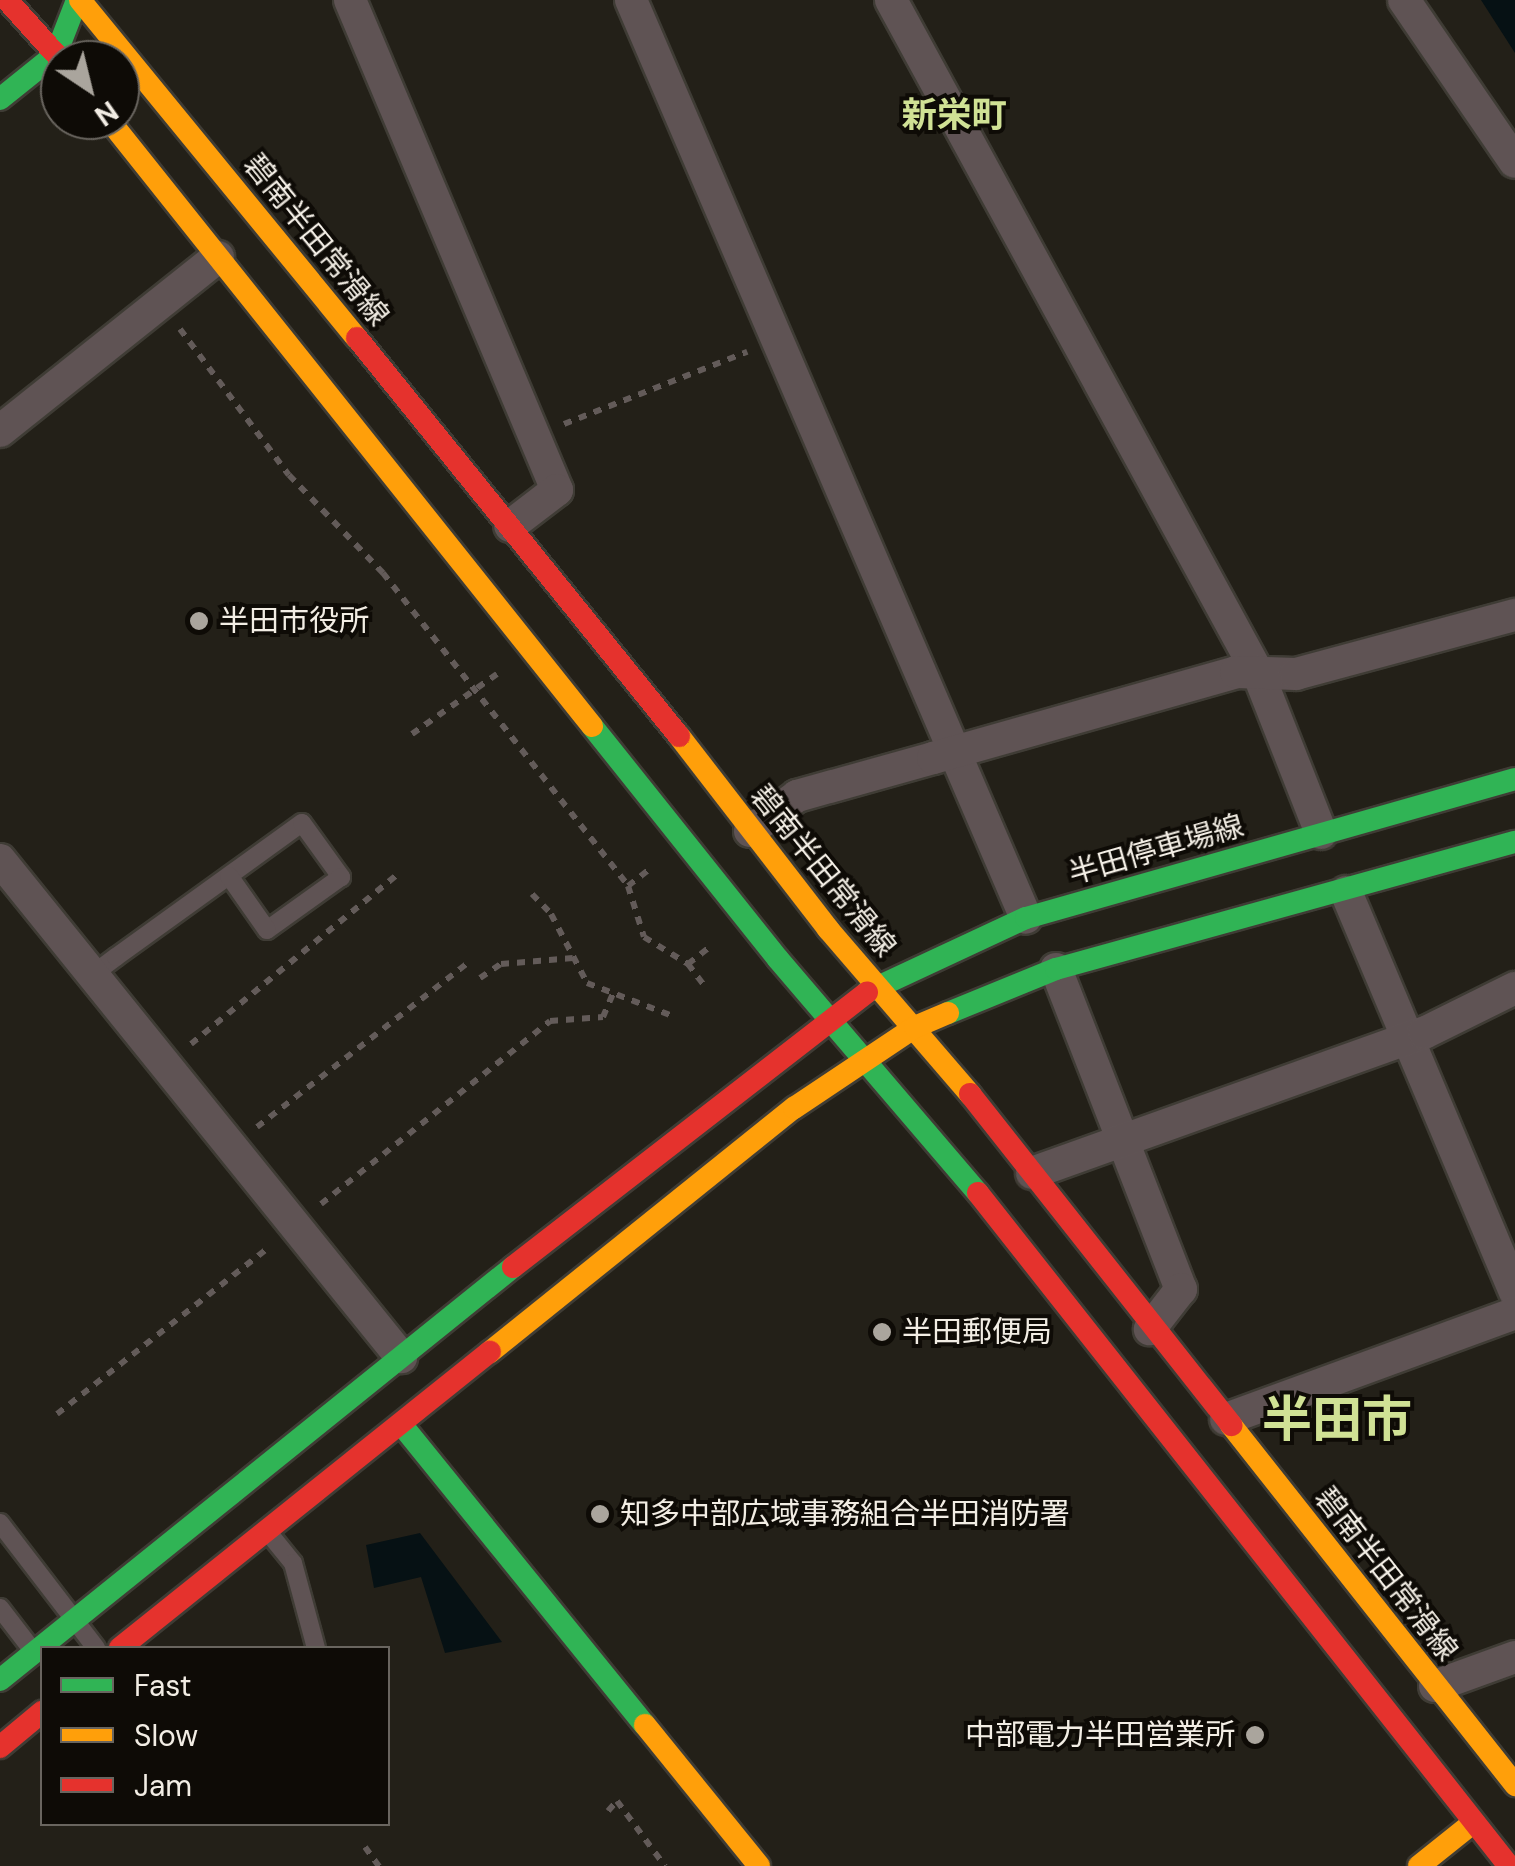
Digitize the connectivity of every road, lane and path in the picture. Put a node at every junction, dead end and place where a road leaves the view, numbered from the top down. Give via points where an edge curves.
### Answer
1 (7, 0) edge
2 (78, 0) edge
3 (350, 0) edge
4 (631, 0) edge
5 (890, 0) edge
6 (1404, 0) edge
7 (43, 40) edge
8 (64, 40) edge
9 (40, 70) edge
10 (0, 99) edge
11 (126, 140) edge
12 (1515, 162) edge
13 (218, 257) junction
14 (179, 328) dead end
15 (777, 338) junction
16 (0, 430) edge
17 (535, 436) junction
18 (510, 526) junction
19 (1515, 614) edge
20 (1258, 673) junction
21 (497, 674) dead end
22 (474, 690) junction
23 (412, 734) dead end
24 (955, 754) junction
25 (1515, 778) edge
26 (750, 831) junction
27 (1321, 833) junction
28 (1515, 842) edge
29 (0, 860) edge
30 (652, 867) dead end
31 (398, 874) dead end
32 (229, 876) junction
33 (628, 886) junction
34 (1346, 892) junction
35 (532, 894) dead end
36 (1026, 918) junction
37 (713, 944) dead end
38 (573, 958) junction
39 (469, 962) dead end
40 (688, 964) junction
41 (1056, 969) junction
42 (92, 975) junction
43 (480, 978) dead end
44 (877, 984) junction
45 (1515, 988) edge
46 (706, 989) dead end
47 (614, 994) junction
48 (830, 1017) junction
49 (675, 1018) dead end
50 (915, 1027) junction
51 (1409, 1037) junction
52 (530, 1042) dead end
53 (187, 1048) dead end
54 (867, 1058) junction
55 (252, 1130) dead end
56 (1125, 1138) junction
57 (1032, 1173) junction
58 (1515, 1292) edge
59 (1515, 1313) edge
60 (1150, 1329) junction
61 (402, 1357) junction
62 (1226, 1420) junction
63 (401, 1424) junction
64 (0, 1523) edge
65 (267, 1530) junction
66 (0, 1608) edge
67 (75, 1621) junction
68 (51, 1646) edge
69 (94, 1646) edge
70 (125, 1646) edge
71 (315, 1646) edge
72 (1515, 1657) edge
73 (39, 1658) edge
74 (0, 1680) edge
75 (1435, 1686) junction
76 (40, 1714) edge
77 (0, 1747) edge
78 (1515, 1785) edge
79 (608, 1811) dead end
80 (1474, 1822) junction
81 (366, 1847) dead end
82 (380, 1866) edge
83 (665, 1866) edge
84 (759, 1866) edge
85 (1419, 1866) edge
86 (1509, 1866) edge

1 - 7 main road
2 - 8 main road
2 - 18 main road, 碧南半田常滑線
3 - 17 street
4 - 15 street
5 - 20 street
6 - 12 street
9 - 10 main road
11 - 13 main road
13 - 16 street
13 - 48 main road
14 - 22 path via 289,475 383,573
15 - 17 path
15 - 24 street
17 - 18 street via 558,490
18 - 26 main road, 碧南半田常滑線
19 - 20 street via 1296,674
20 - 24 street via 1236,672
20 - 27 street
21 - 22 path
22 - 23 path
22 - 33 path
24 - 26 street via 797,796
24 - 36 street
25 - 27 main road, 半田停車場線
26 - 44 main road, 碧南半田常滑線
27 - 36 main road, 半田停車場線
28 - 34 main road
29 - 42 street
30 - 33 path
31 - 53 path
32 - 32 lane via 302,823 341,877 268,930
32 - 42 lane
33 - 40 path via 644,937 670,959
34 - 41 main road
34 - 51 street
35 - 38 path via 551,914
36 - 44 main road, 半田停車場線
37 - 40 path
38 - 43 path via 501,964
38 - 47 path via 587,983
39 - 55 path
40 - 46 path
41 - 50 main road
41 - 56 street
42 - 61 street
44 - 48 main road, 半田停車場線
44 - 50 main road, 碧南半田常滑線
45 - 51 street
47 - 49 path
47 - 52 path via 603,1017 550,1021
48 - 54 main road
48 - 61 main road, 半田停車場線
50 - 54 main road
50 - 57 main road, 碧南半田常滑線
51 - 56 street
51 - 58 street
54 - 63 main road
54 - 80 main road
56 - 57 street
56 - 60 street via 1181,1289
57 - 60 main road, 碧南半田常滑線
59 - 62 street
60 - 62 main road, 碧南半田常滑線
61 - 67 main road, 半田停車場線
62 - 75 main road, 碧南半田常滑線
63 - 65 main road
63 - 84 main road
64 - 67 lane
65 - 70 main road
65 - 71 lane via 293,1563
66 - 73 lane
67 - 68 main road, 半田停車場線
67 - 69 lane
72 - 75 street
73 - 74 main road, 半田停車場線
75 - 78 main road, 碧南半田常滑線
76 - 77 main road
79 - 83 path via 617,1801
80 - 85 main road
80 - 86 main road
81 - 82 path

